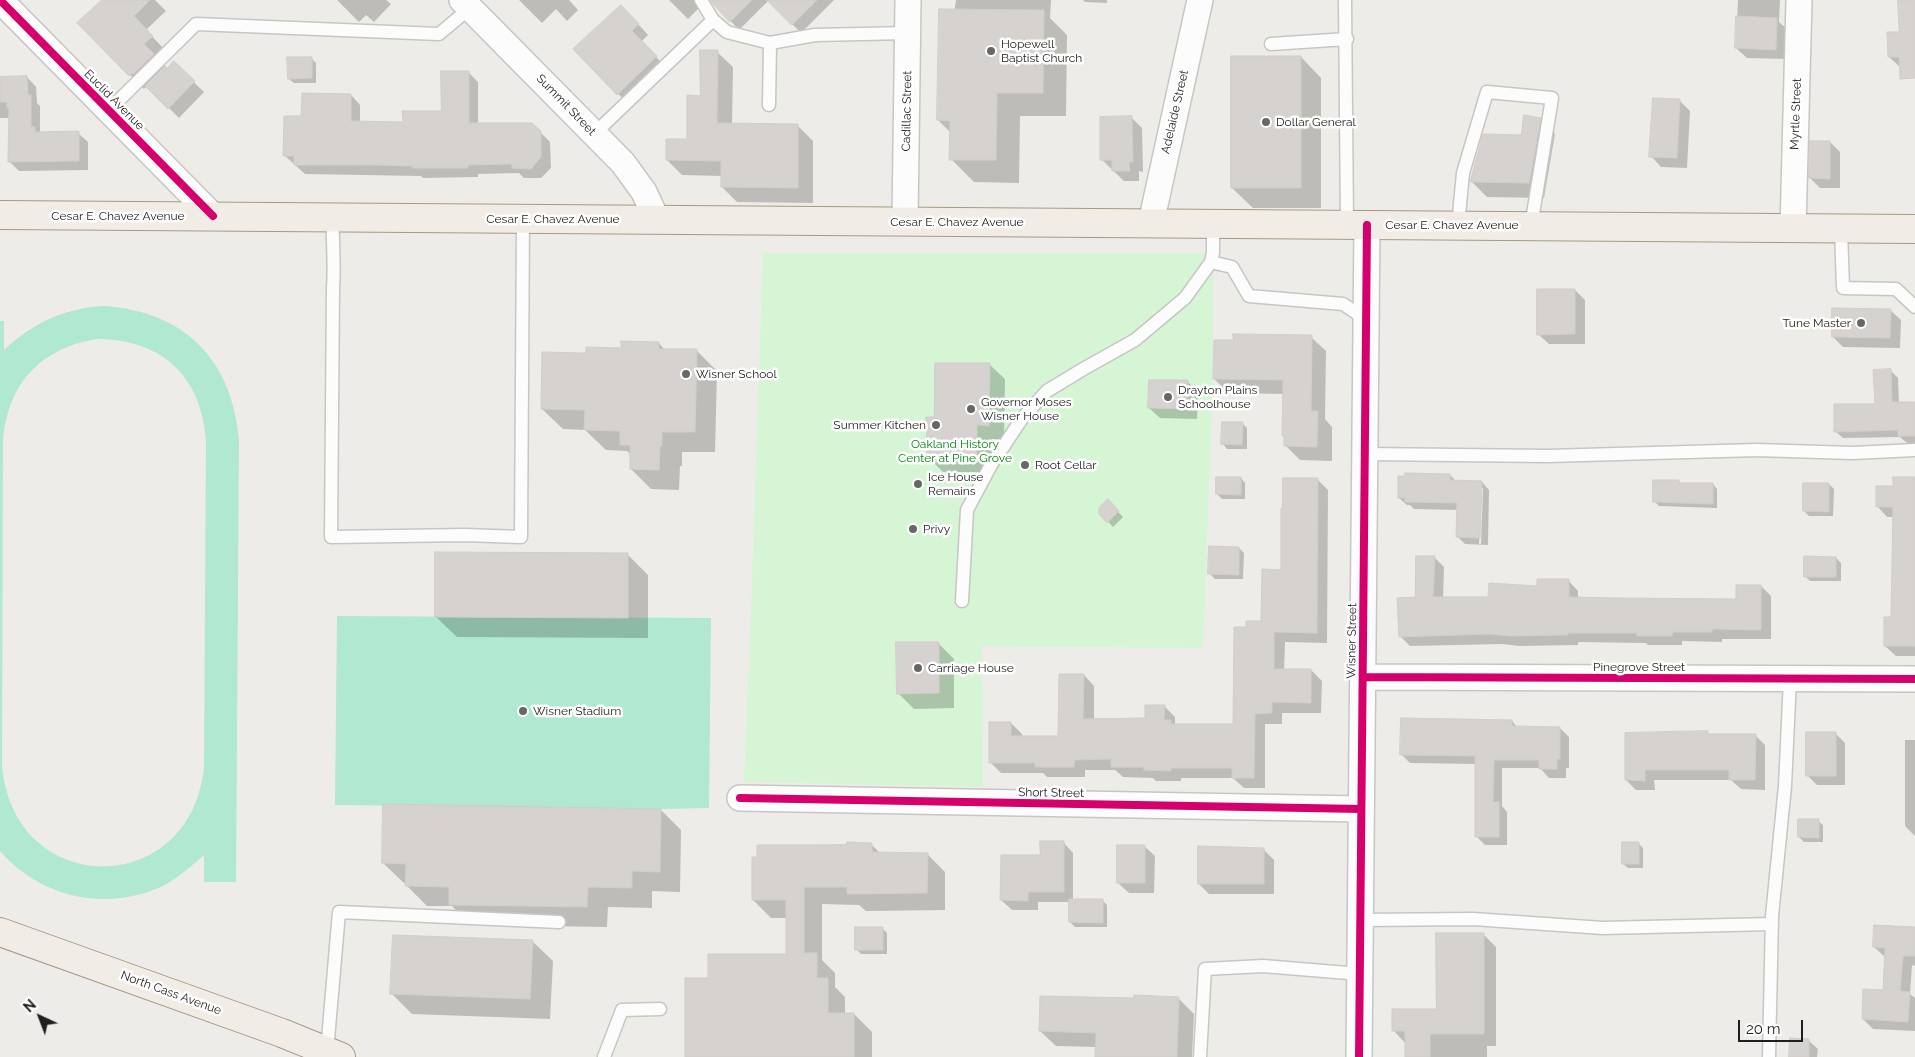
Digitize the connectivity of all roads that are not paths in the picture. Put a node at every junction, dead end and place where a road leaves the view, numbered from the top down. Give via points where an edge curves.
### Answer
1 (701, 0) edge
2 (908, 0) edge
3 (1200, 0) edge
4 (1346, 0) edge
5 (1799, 0) edge
6 (466, 4) edge
7 (4, 9) edge
8 (713, 20) junction
9 (908, 33) junction
10 (1347, 39) junction
11 (770, 43) junction
12 (1271, 44) dead end
13 (769, 105) dead end
14 (108, 110) junction
15 (594, 134) junction
16 (0, 215) edge
17 (213, 216) junction
18 (333, 218) junction
19 (523, 219) junction
20 (657, 220) junction
21 (905, 222) junction
22 (1151, 223) junction
23 (1214, 224) junction
24 (1357, 225) junction
25 (1458, 225) junction
26 (1531, 226) junction
27 (1793, 228) junction
28 (1841, 229) junction
29 (1915, 229) edge
30 (1211, 262) junction
31 (1915, 307) edge
32 (1367, 320) junction
33 (1915, 450) edge
34 (1365, 454) junction
35 (962, 601) dead end
36 (1363, 677) junction
37 (1790, 679) junction
38 (1915, 679) edge
39 (740, 798) dead end
40 (1361, 810) junction
41 (1360, 920) junction
42 (559, 922) dead end
43 (1772, 924) junction
44 (0, 932) edge
45 (1360, 974) junction
46 (660, 1009) dead end
47 (334, 1054) edge
48 (604, 1057) edge
49 (1200, 1057) edge
50 (1359, 1057) edge
51 (1769, 1057) edge

1 - 8 lane
2 - 9 street, Cadillac Street
3 - 22 street, Adelaide Street
4 - 10 lane
5 - 27 street, Myrtle Street
6 - 14 lane via 439,34 196,24
6 - 15 street, Summit Street
7 - 14 street, Euclid Avenue
8 - 11 lane via 727,32
8 - 15 lane
9 - 11 lane via 815,35
9 - 21 street, Cadillac Street
10 - 12 lane
10 - 24 lane
11 - 13 lane
14 - 17 street, Euclid Avenue
15 - 20 street, Summit Street via 640,185
16 - 17 main road, Cesar E. Chavez Avenue
17 - 18 main road, Cesar E. Chavez Avenue
18 - 19 main road, Cesar E. Chavez Avenue
18 - 19 lane via 330,537 521,537
19 - 20 main road, Cesar E. Chavez Avenue
20 - 21 main road, Cesar E. Chavez Avenue
21 - 22 main road, Cesar E. Chavez Avenue
22 - 23 main road, Cesar E. Chavez Avenue
23 - 24 main road, Cesar E. Chavez Avenue
23 - 30 lane
24 - 25 main road, Cesar E. Chavez Avenue
24 - 32 street, Wisner Street
25 - 26 main road, Cesar E. Chavez Avenue
25 - 26 lane via 1463,173 1487,92 1552,98
26 - 27 main road, Cesar E. Chavez Avenue
27 - 28 main road, Cesar E. Chavez Avenue
28 - 29 main road, Cesar E. Chavez Avenue
28 - 31 lane via 1843,288 1896,289
30 - 32 lane via 1232,268 1249,296 1342,304
30 - 35 lane via 1185,298 1135,340 1047,391 1023,417 991,464 967,510
32 - 34 street, Wisner Street
33 - 34 lane via 1853,453 1757,450 1548,456
34 - 36 street, Wisner Street
36 - 37 street, Pinegrove Street
36 - 40 street, Wisner Street
37 - 38 street, Pinegrove Street
37 - 43 lane via 1785,786
39 - 40 street, Short Street
40 - 41 street, Wisner Street
41 - 43 lane via 1474,919 1603,928
41 - 45 street, Wisner Street
42 - 47 lane via 339,912
43 - 51 lane
44 - 47 main road, North Cass Avenue
45 - 49 lane via 1263,966 1205,969
45 - 50 street, Wisner Street
46 - 48 lane via 622,1010

